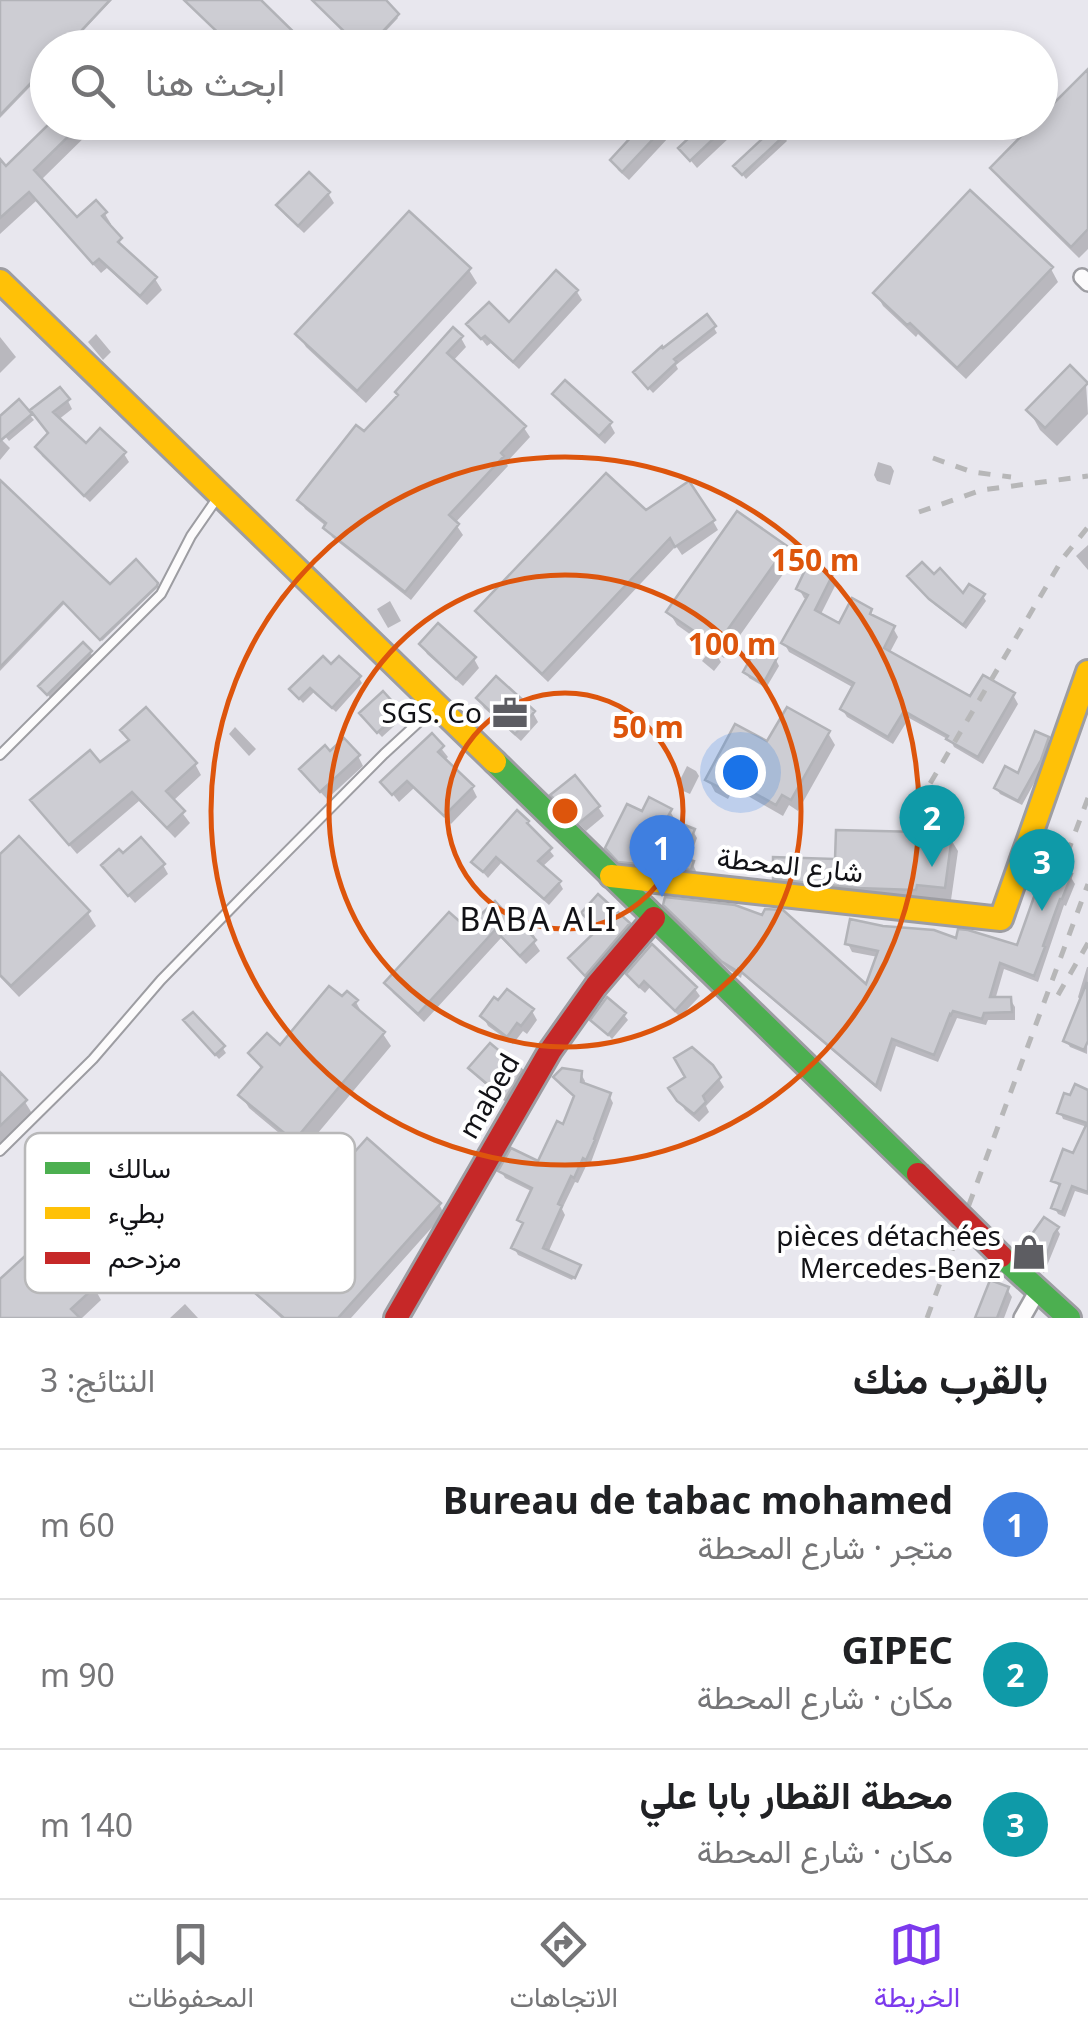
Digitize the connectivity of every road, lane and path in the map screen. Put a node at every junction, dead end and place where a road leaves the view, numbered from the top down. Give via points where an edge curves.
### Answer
1 (0, 281) edge
2 (220, 494) junction
3 (1088, 672) edge
4 (438, 706) junction
5 (0, 755) edge
6 (611, 876) junction
7 (654, 918) junction
8 (0, 1151) edge
9 (1038, 1290) junction
10 (396, 1318) edge
11 (1022, 1318) edge
12 (1068, 1318) edge

1 - 2 main road
2 - 4 main road
2 - 5 lane via 161,594
3 - 6 main road, شارع المحطة via 1001,919
4 - 6 main road
4 - 8 lane via 248,890
6 - 7 main road
7 - 9 main road, bridge
7 - 10 main road, mabed via 550,1051
9 - 11 street
9 - 12 main road

